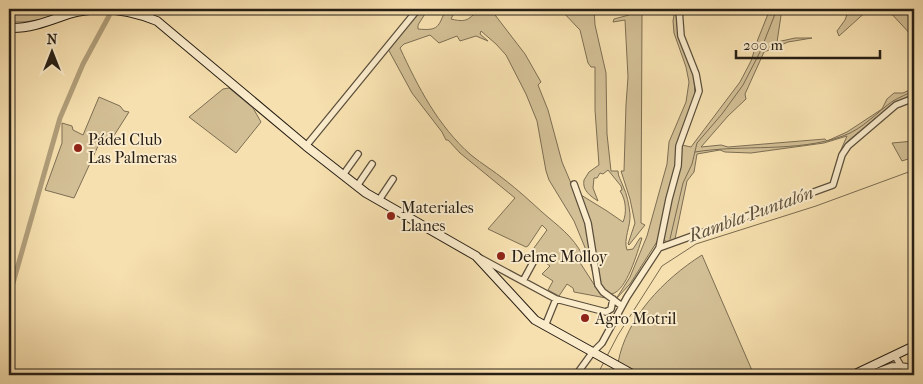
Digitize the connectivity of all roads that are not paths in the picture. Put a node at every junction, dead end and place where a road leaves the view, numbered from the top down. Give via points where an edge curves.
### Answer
1 (124, 9) edge
2 (141, 9) edge
3 (418, 9) edge
4 (680, 9) edge
5 (156, 21) junction
6 (9, 24) edge
7 (28, 26) junction
8 (9, 28) edge
9 (914, 98) edge
10 (306, 146) junction
11 (358, 154) dead end
12 (372, 164) dead end
13 (343, 175) junction
14 (393, 179) dead end
15 (574, 184) dead end
16 (357, 186) junction
17 (379, 200) junction
18 (659, 248) junction
19 (476, 256) junction
20 (536, 258) dead end
21 (523, 281) junction
22 (556, 299) junction
23 (613, 299) junction
24 (622, 306) junction
25 (545, 326) junction
26 (914, 346) edge
27 (593, 354) junction
28 (896, 356) junction
29 (901, 366) junction
30 (914, 368) edge
31 (576, 375) edge
32 (634, 375) edge
33 (853, 375) edge
34 (867, 375) edge

1 - 5 street
1 - 7 street via 89,10
2 - 5 street
3 - 10 street
4 - 18 street via 679,28 699,91 678,146 678,166
5 - 10 street
6 - 7 street
7 - 8 street
9 - 18 street via 896,105 848,146 833,186
10 - 13 street
11 - 13 street
12 - 16 street
13 - 16 street
14 - 17 street
15 - 23 street via 588,223 598,285
16 - 17 street
17 - 19 street
18 - 24 street
19 - 21 street
19 - 25 street via 535,320
20 - 21 street
21 - 22 street
22 - 23 street via 606,312 611,308
22 - 25 street
23 - 24 street
24 - 27 street
25 - 27 street
26 - 28 street
27 - 31 street
27 - 32 street
28 - 29 street
28 - 33 street
29 - 30 street
29 - 34 street

